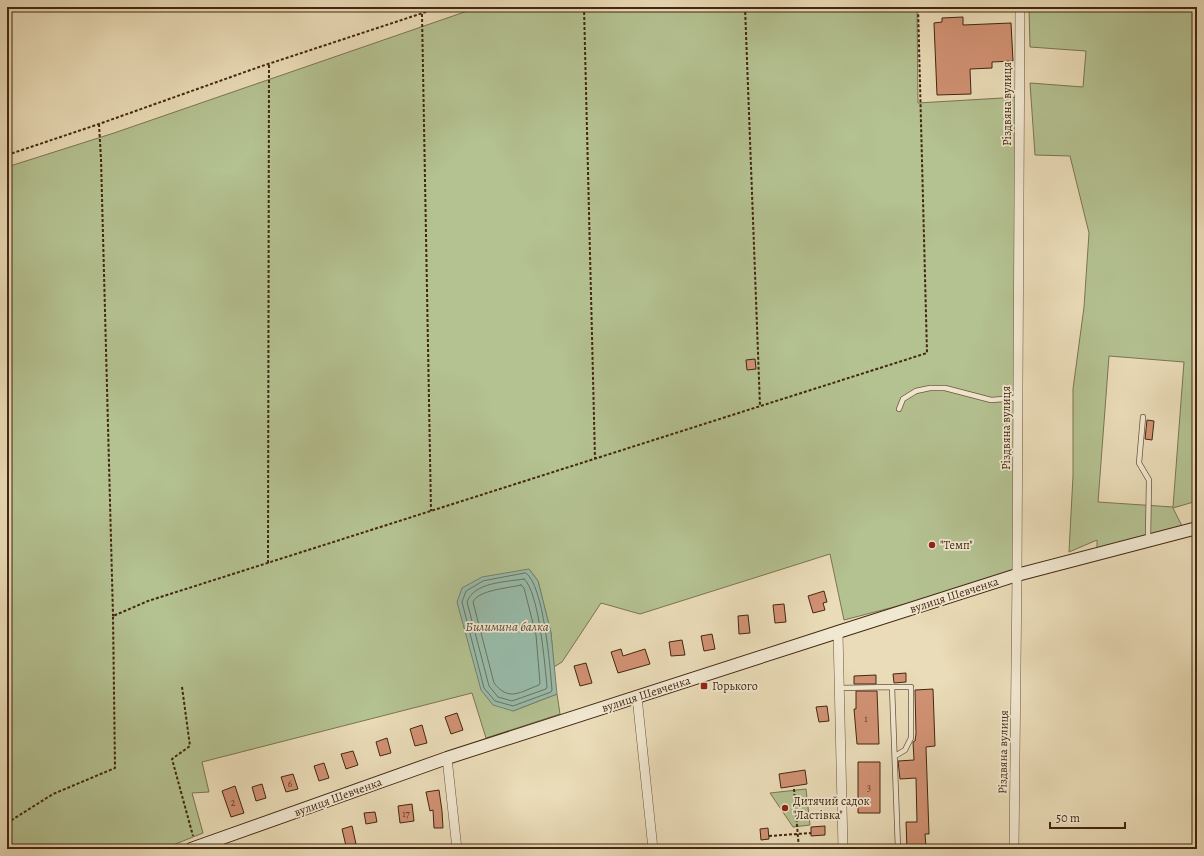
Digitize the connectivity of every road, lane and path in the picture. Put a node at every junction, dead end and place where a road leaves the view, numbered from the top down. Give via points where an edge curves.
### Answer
1 (441, 7) edge
2 (584, 7) edge
3 (745, 7) edge
4 (918, 7) edge
5 (1020, 7) edge
6 (422, 14) junction
7 (269, 64) junction
8 (99, 124) junction
9 (7, 155) edge
10 (1018, 398) junction
11 (760, 406) junction
12 (899, 409) dead end
13 (1143, 417) dead end
14 (595, 459) junction
15 (431, 511) junction
16 (1197, 528) edge
17 (1148, 540) junction
18 (268, 563) junction
19 (1018, 575) junction
20 (113, 616) junction
21 (838, 632) junction
22 (182, 687) dead end
23 (892, 687) junction
24 (839, 688) junction
25 (637, 697) junction
26 (895, 756) junction
27 (447, 758) junction
28 (794, 789) dead end
29 (7, 823) edge
30 (811, 833) dead end
31 (798, 834) junction
32 (769, 836) dead end
33 (195, 848) edge
34 (457, 849) edge
35 (653, 849) edge
36 (799, 849) edge
37 (843, 849) edge
38 (898, 849) edge
39 (1014, 849) edge

1 - 6 path
2 - 14 path
3 - 11 path
4 - 11 path via 927,353
5 - 10 street, Різдвяна вулиця
6 - 7 path
6 - 15 path
7 - 8 path
7 - 18 path
8 - 9 path
8 - 20 path via 102,159
10 - 12 lane via 991,400 945,388 930,388 916,391 903,399
10 - 19 street, Різдвяна вулиця
11 - 14 path
13 - 17 lane via 1139,463 1149,480
14 - 15 path
15 - 18 path
16 - 17 street, вулиця Шевченка
17 - 19 street, вулиця Шевченка
18 - 20 path via 148,601
19 - 21 street, вулиця Шевченка
19 - 39 street, Різдвяна вулиця
20 - 29 path via 115,768 54,794
21 - 24 street
21 - 25 street, вулиця Шевченка
22 - 33 path via 190,746 172,759
23 - 24 lane
23 - 26 lane
23 - 26 lane via 911,687 911,738 906,750
24 - 37 street
25 - 27 street, вулиця Шевченка
25 - 35 street
26 - 38 lane
27 - 33 street, вулиця Шевченка
27 - 34 street
28 - 31 path
30 - 31 path
31 - 32 path
31 - 36 path

